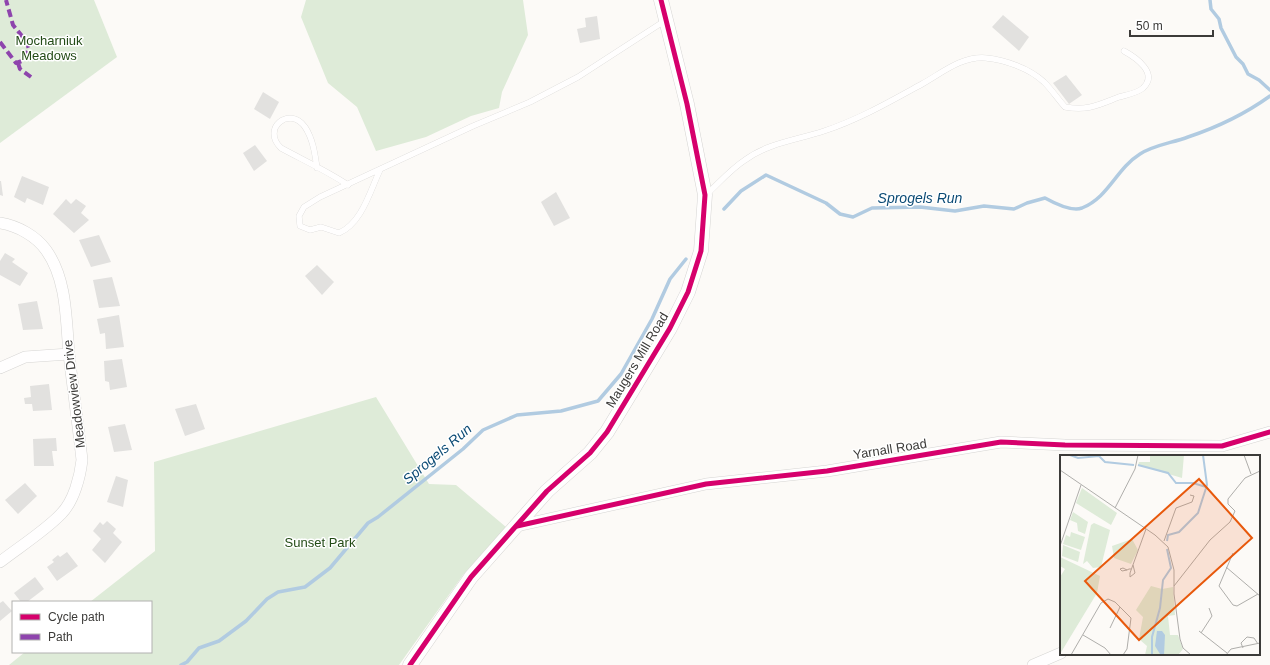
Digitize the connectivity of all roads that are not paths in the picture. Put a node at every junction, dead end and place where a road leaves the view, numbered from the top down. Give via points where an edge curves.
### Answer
1 (661, 0) edge
2 (666, 20) junction
3 (1124, 51) dead end
4 (317, 168) junction
5 (380, 170) junction
6 (348, 184) junction
7 (705, 196) junction
8 (0, 223) edge
9 (69, 354) junction
10 (0, 368) edge
11 (1270, 432) edge
12 (517, 526) junction
13 (0, 562) edge
14 (1060, 653) edge
15 (410, 665) edge
16 (1033, 665) edge

1 - 2 street, Maugers Mill Road
2 - 5 lane via 578,77 530,102
2 - 7 street, Maugers Mill Road via 687,104
3 - 7 lane via 1144,66 1147,73 1142,89 1082,110 1065,107 1044,82 1032,73 985,58 969,59 955,64 866,113 825,131 776,144 745,159
4 - 4 lane via 277,144 274,129 278,123 285,118 293,118 305,127 314,145
4 - 6 lane
5 - 6 lane
5 - 6 lane via 365,205 347,230 339,233 321,227 310,230 300,226 299,216 304,207
7 - 12 street, Maugers Mill Road via 701,251 688,292 670,328 607,432 590,453 547,491
8 - 9 street, Meadowview Drive via 37,239 55,266 63,294
9 - 10 street via 25,357
9 - 13 street, Meadowview Drive via 82,460 81,475 62,514
11 - 12 street, Yarnall Road via 1222,446 1001,442 827,470 706,484
12 - 15 street, Maugers Mill Road via 472,577
14 - 16 street

